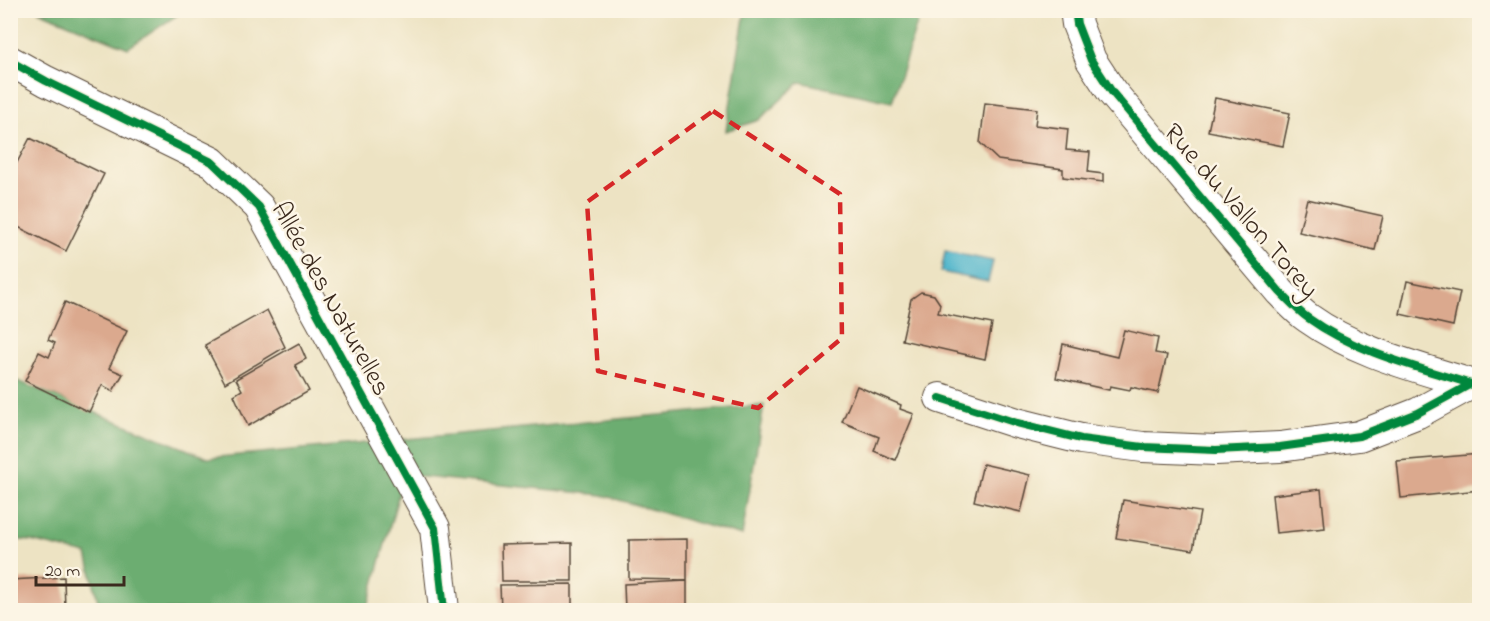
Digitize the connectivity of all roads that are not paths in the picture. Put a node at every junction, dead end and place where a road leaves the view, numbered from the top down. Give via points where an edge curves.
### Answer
1 (1075, 10) edge
2 (10, 61) edge
3 (1475, 384) edge
4 (940, 398) dead end
5 (444, 610) edge

1 - 3 street, Rue du Vallon Torey via 1090,60 1112,92 1280,292 1307,317 1344,339 1388,358
2 - 5 street, Allée des Naturelles via 212,162 259,207 435,528
3 - 4 street, Rue du Vallon Torey via 1418,413 1359,436 1280,447 1216,450 1081,439

